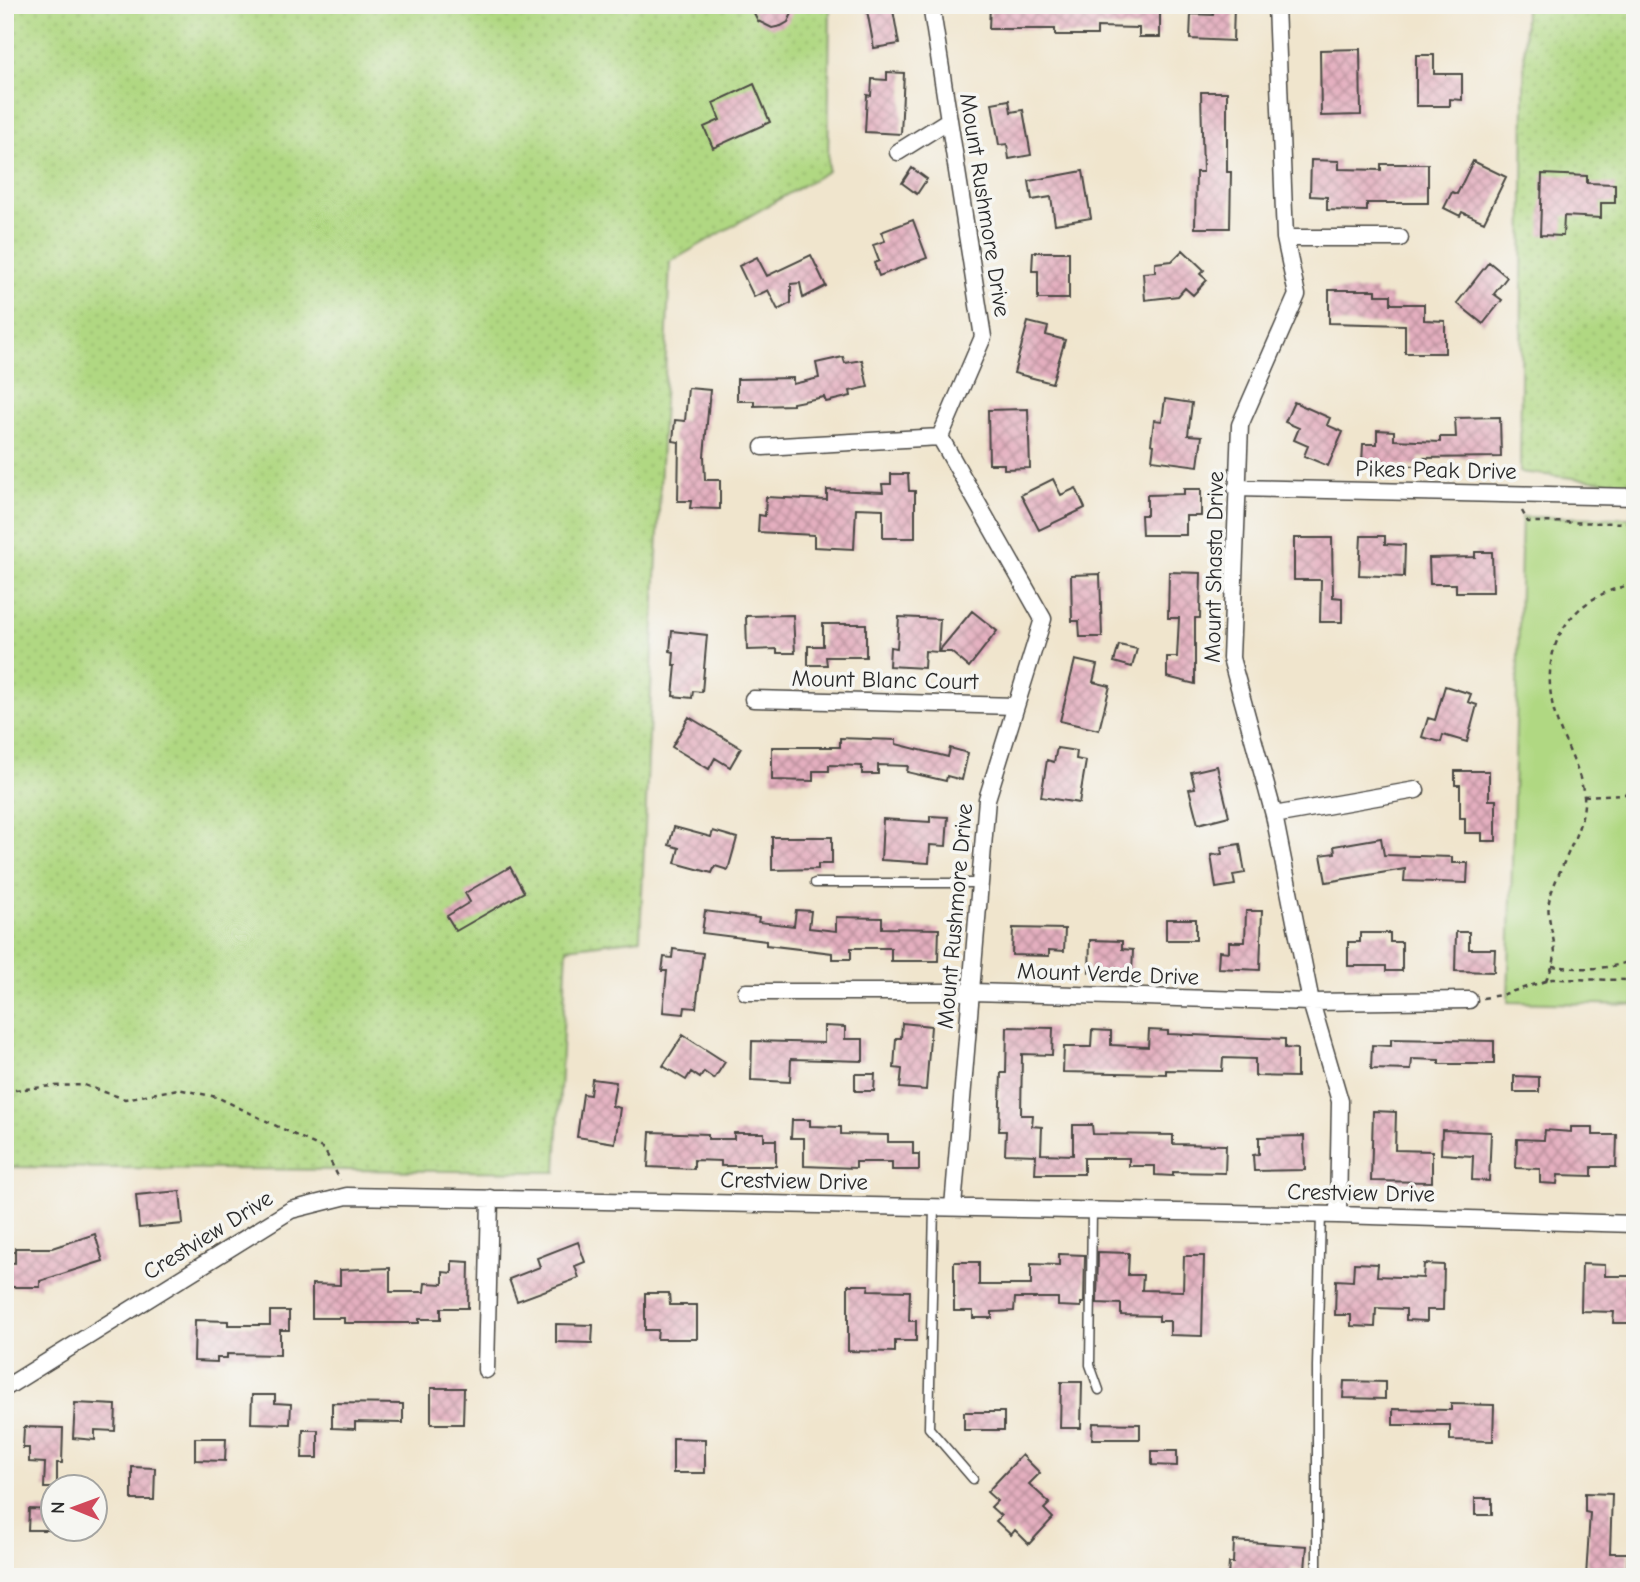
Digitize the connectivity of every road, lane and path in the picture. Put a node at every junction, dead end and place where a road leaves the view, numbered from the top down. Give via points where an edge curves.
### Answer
1 (931, 5) edge
2 (1276, 5) edge
3 (949, 120) junction
4 (898, 152) dead end
5 (1285, 238) junction
6 (1400, 238) dead end
7 (940, 437) junction
8 (762, 447) dead end
9 (1236, 488) junction
10 (1513, 494) junction
11 (1635, 497) edge
12 (1635, 523) edge
13 (1635, 584) edge
14 (753, 699) dead end
15 (1016, 706) junction
16 (1635, 783) edge
17 (1416, 790) dead end
18 (1625, 794) junction
19 (1584, 796) junction
20 (1635, 797) edge
21 (1274, 815) junction
22 (1635, 828) edge
23 (1635, 861) edge
24 (816, 883) dead end
25 (980, 883) junction
26 (1635, 959) edge
27 (1552, 966) junction
28 (1635, 980) edge
29 (1546, 981) junction
30 (746, 992) dead end
31 (972, 992) junction
32 (1469, 1000) joint
33 (1311, 1002) junction
34 (5, 1091) edge
35 (347, 1196) junction
36 (490, 1198) junction
37 (934, 1207) junction
38 (953, 1207) junction
39 (1092, 1210) junction
40 (1321, 1214) junction
41 (1338, 1215) junction
42 (1635, 1224) edge
43 (486, 1370) dead end
44 (5, 1388) edge
45 (1099, 1390) dead end
46 (973, 1479) dead end
47 (1317, 1577) edge

1 - 3 street, Mount Rushmore Drive
2 - 5 street, Mount Shasta Drive
3 - 4 street
3 - 7 street, Mount Rushmore Drive via 983,337
5 - 6 street
5 - 9 street, Mount Shasta Drive via 1297,295 1240,425
7 - 8 street
7 - 15 street, Mount Rushmore Drive via 1043,619
9 - 10 street, Pikes Peak Drive
9 - 21 street, Mount Shasta Drive via 1231,658
10 - 11 street, Pikes Peak Drive
10 - 12 path via 1528,522
13 - 19 path via 1597,598 1567,620 1551,652 1548,684
14 - 15 street, Mount Blanc Court
15 - 25 street, Mount Rushmore Drive via 987,799
16 - 18 path
17 - 21 street
18 - 19 path
18 - 20 path
19 - 27 path via 1578,828 1549,900
21 - 33 street, Mount Shasta Drive
22 - 23 path via 1630,844
24 - 25 lane
25 - 31 street, Mount Rushmore Drive
26 - 27 path via 1619,967
27 - 29 path
28 - 29 path
29 - 32 path
30 - 31 street, Mount Verde Drive
31 - 33 street, Mount Verde Drive
31 - 38 street, Mount Rushmore Drive
32 - 33 street, Mount Verde Drive
33 - 41 street, Mount Shasta Drive via 1340,1101
34 - 35 path via 84,1085 125,1099 178,1089 217,1097 324,1149
35 - 36 street, Crestview Drive
35 - 44 street, Crestview Drive via 291,1210
36 - 37 street, Crestview Drive
36 - 43 street
37 - 38 street, Crestview Drive
37 - 46 lane via 929,1428
38 - 39 street, Crestview Drive
39 - 40 street, Crestview Drive
39 - 45 lane via 1090,1365
40 - 41 street, Crestview Drive
40 - 47 lane
41 - 42 street, Crestview Drive

